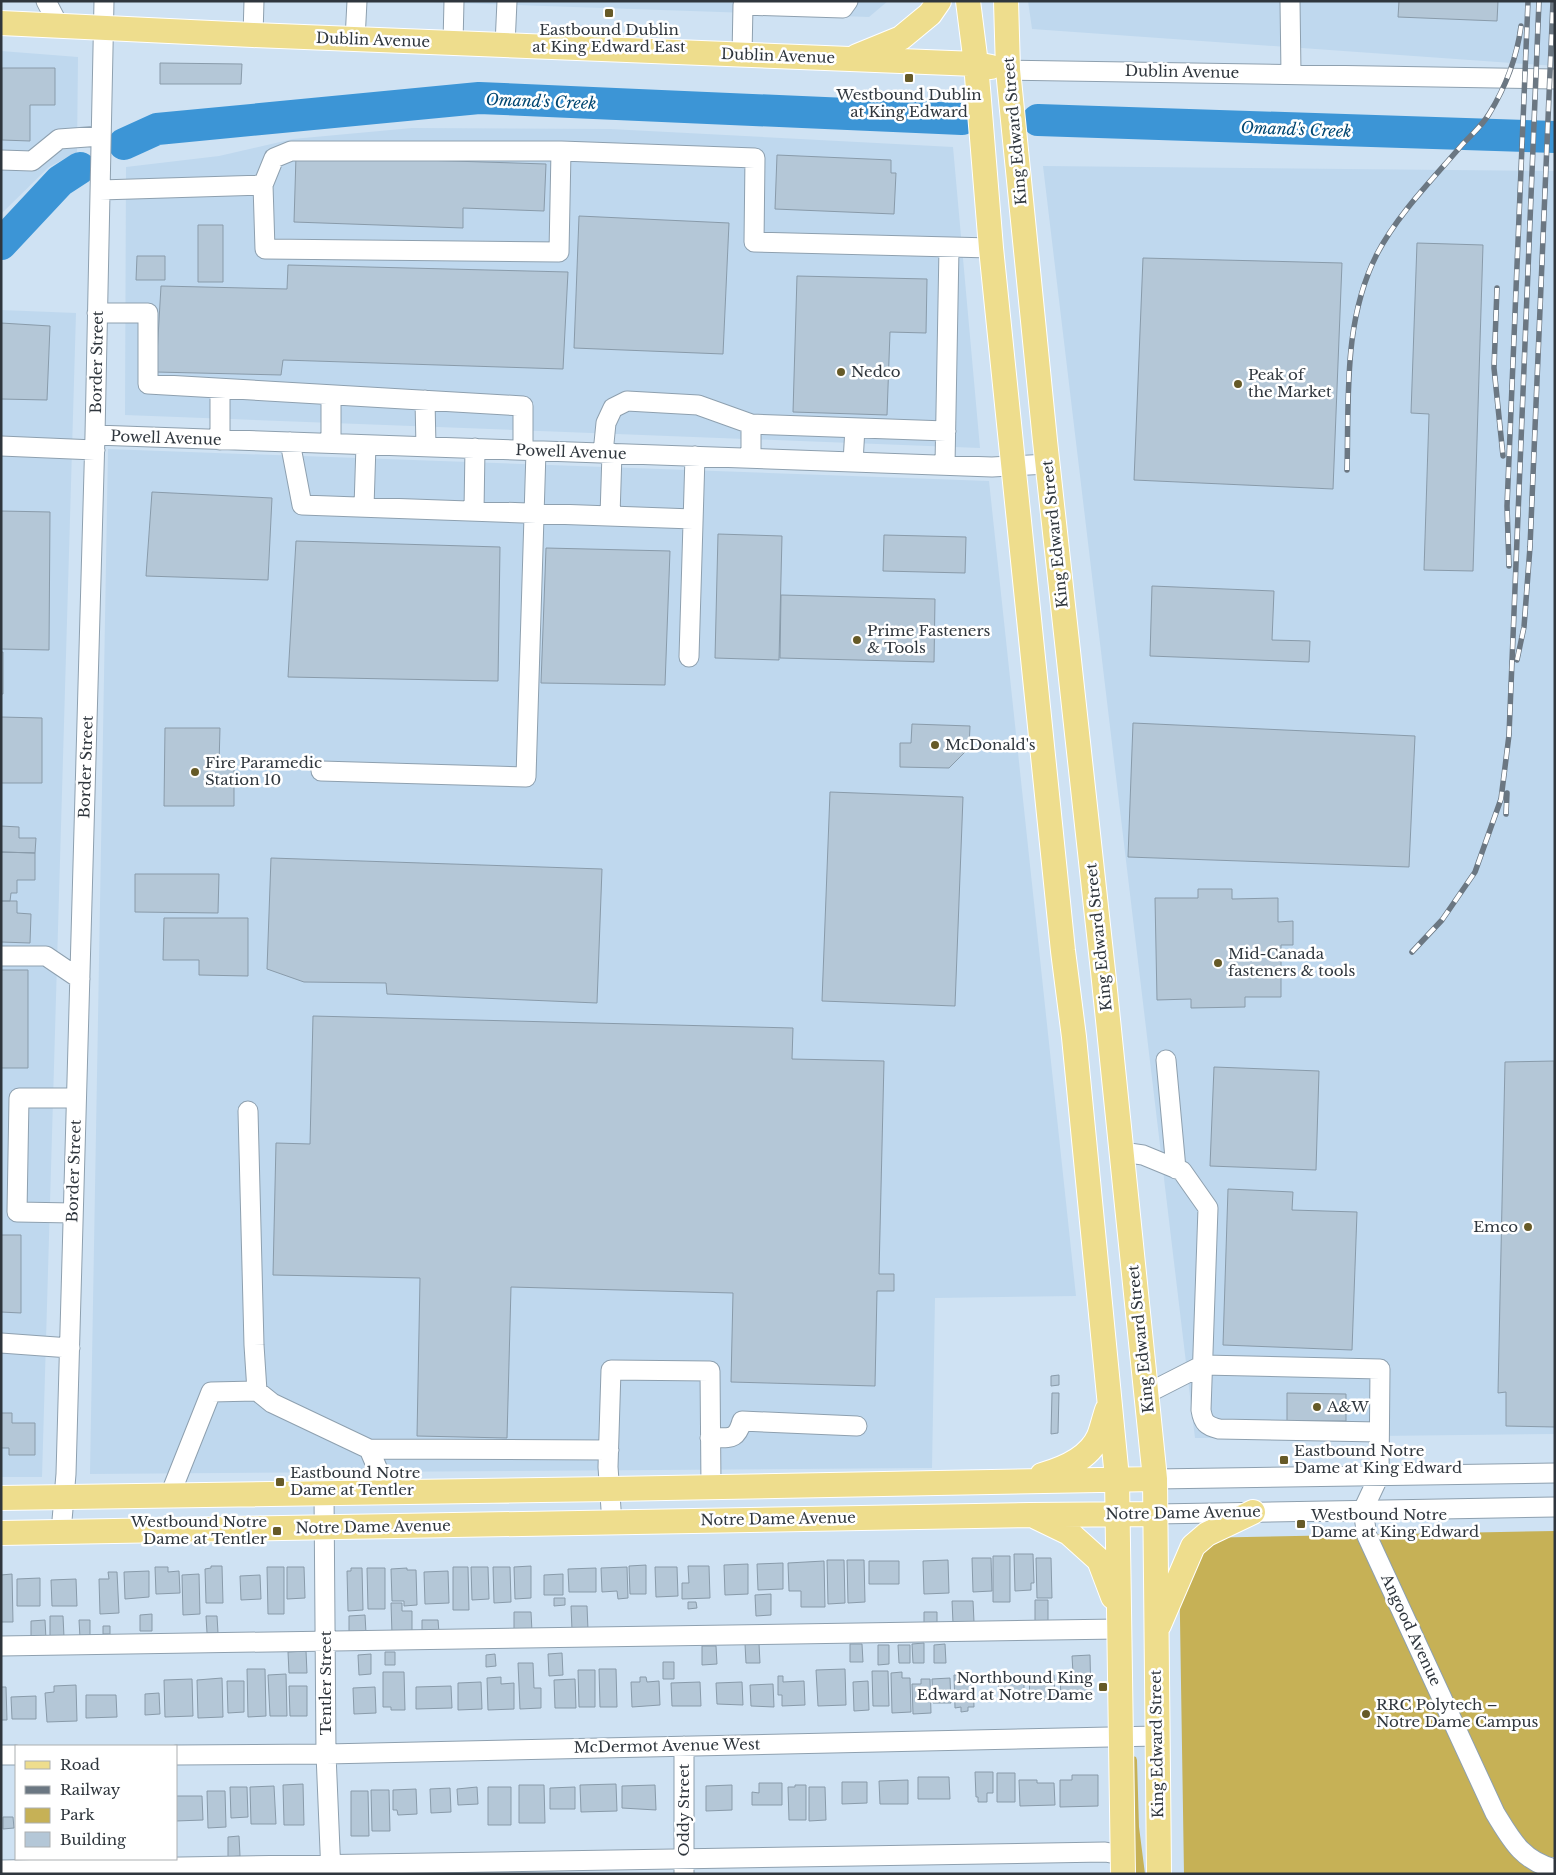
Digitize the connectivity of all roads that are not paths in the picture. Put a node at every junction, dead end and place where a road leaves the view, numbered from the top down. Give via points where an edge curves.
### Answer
1 (46, 1) edge
2 (104, 1) edge
3 (254, 1) edge
4 (356, 1) edge
5 (454, 1) edge
6 (507, 1) edge
7 (848, 1) edge
8 (939, 1) edge
9 (968, 1) edge
10 (1006, 1) edge
11 (1290, 1) edge
12 (1, 23) edge
13 (58, 26) junction
14 (104, 28) junction
15 (253, 35) junction
16 (355, 40) junction
17 (454, 43) junction
18 (505, 45) junction
19 (742, 55) junction
20 (851, 59) junction
21 (976, 64) junction
22 (1008, 70) junction
23 (1291, 74) junction
24 (1555, 79) edge
25 (101, 136) junction
26 (561, 151) junction
27 (1, 160) edge
28 (263, 185) junction
29 (100, 190) junction
30 (949, 248) junction
31 (991, 248) junction
32 (1028, 273) junction
33 (995, 276) junction
34 (98, 313) junction
35 (220, 389) junction
36 (331, 395) junction
37 (425, 400) junction
38 (751, 424) junction
39 (855, 428) junction
40 (946, 430) junction
41 (220, 440) junction
42 (290, 442) junction
43 (95, 443) junction
44 (331, 443) junction
45 (366, 445) junction
46 (1, 446) edge
47 (426, 447) junction
48 (475, 448) junction
49 (530, 450) junction
50 (607, 453) junction
51 (694, 456) junction
52 (751, 458) junction
53 (853, 462) junction
54 (1047, 464) junction
55 (945, 465) junction
56 (1014, 466) junction
57 (364, 507) junction
58 (474, 511) junction
59 (535, 513) junction
60 (610, 516) junction
61 (693, 519) junction
62 (689, 657) dead end
63 (1072, 692) junction
64 (1037, 695) junction
65 (321, 771) dead end
66 (1, 956) edge
67 (80, 979) junction
68 (1166, 1060) dead end
69 (10, 1098) edge
70 (76, 1098) junction
71 (248, 1111) dead end
72 (1122, 1152) junction
73 (1176, 1169) junction
74 (9, 1212) edge
75 (73, 1213) junction
76 (1, 1343) edge
77 (70, 1348) junction
78 (1203, 1365) junction
79 (257, 1391) junction
80 (1146, 1394) junction
81 (1109, 1404) junction
82 (857, 1426) dead end
83 (1379, 1432) junction
84 (710, 1438) junction
85 (369, 1449) junction
86 (609, 1450) junction
87 (1555, 1473) edge
88 (1379, 1476) junction
89 (1117, 1478) junction
90 (1155, 1478) junction
91 (1019, 1482) junction
92 (711, 1487) junction
93 (610, 1489) junction
94 (391, 1492) junction
95 (324, 1493) junction
96 (170, 1495) junction
97 (65, 1496) junction
98 (1, 1498) edge
99 (1555, 1507) edge
100 (1363, 1510) junction
101 (1253, 1512) junction
102 (1119, 1514) junction
103 (1156, 1514) junction
104 (1030, 1515) junction
105 (612, 1523) junction
106 (325, 1528) junction
107 (61, 1532) junction
108 (1, 1533) edge
109 (1119, 1624) junction
110 (1155, 1633) junction
111 (326, 1642) junction
112 (1, 1646) edge
113 (1157, 1736) junction
114 (1121, 1737) junction
115 (684, 1746) junction
116 (326, 1754) junction
117 (15, 1755) edge
118 (178, 1755) edge
119 (1, 1756) edge
120 (1122, 1864) edge
121 (684, 1866) edge
122 (331, 1869) edge
123 (1555, 1869) edge
124 (1, 1870) edge
125 (1159, 1874) edge

1 - 13 street
2 - 14 street, Border Street
3 - 15 street
4 - 16 street
5 - 17 street
6 - 18 street
7 - 19 street via 843,8 742,4
8 - 20 main road via 930,14 902,38
9 - 21 main road
10 - 22 main road, King Edward Street
11 - 23 street
12 - 13 main road, Dublin Avenue
13 - 14 main road, Dublin Avenue
14 - 15 main road, Dublin Avenue
14 - 25 street, Border Street
15 - 16 main road, Dublin Avenue
16 - 17 main road, Dublin Avenue
17 - 18 main road, Dublin Avenue
18 - 19 main road, Dublin Avenue
19 - 20 main road, Dublin Avenue
20 - 21 main road, Dublin Avenue
21 - 22 main road, Dublin Avenue
21 - 31 main road
22 - 23 street, Dublin Avenue
22 - 32 main road, King Edward Street
23 - 24 street, Dublin Avenue
25 - 27 street via 59,139 32,161
25 - 29 street, Border Street
26 - 28 street via 291,150 274,158
26 - 28 street via 559,252 264,249
26 - 30 street via 755,158 754,242
28 - 29 street
29 - 34 street, Border Street
30 - 31 street
30 - 40 street
31 - 33 main road
32 - 33 main road
32 - 54 main road, King Edward Street
33 - 56 main road
34 - 35 street via 148,313 148,384
34 - 43 street, Border Street
35 - 36 street
35 - 41 street
36 - 37 street
36 - 44 street
37 - 47 street
37 - 49 street via 523,406
38 - 39 street
38 - 50 street via 698,405 627,401 613,408 606,422
38 - 52 street
39 - 40 street
39 - 53 street
40 - 55 street
41 - 42 street, Powell Avenue
41 - 43 street, Powell Avenue
42 - 44 street, Powell Avenue
42 - 57 street via 302,505
43 - 46 street, Powell Avenue
43 - 67 street, Border Street
44 - 45 street, Powell Avenue
45 - 47 street, Powell Avenue
45 - 57 street
47 - 48 street, Powell Avenue
48 - 49 street, Powell Avenue
48 - 58 street
49 - 50 street, Powell Avenue
49 - 59 street
50 - 51 street, Powell Avenue
50 - 60 street
51 - 52 street, Powell Avenue
51 - 61 street
52 - 53 street, Powell Avenue
53 - 55 street, Powell Avenue
54 - 56 street, Powell Avenue
54 - 63 main road, King Edward Street
55 - 56 street, Powell Avenue
56 - 64 main road
57 - 58 street
58 - 59 street
59 - 60 street
59 - 65 street via 526,777
60 - 61 street
61 - 62 street
63 - 64 main road
63 - 72 main road, King Edward Street
64 - 81 main road
66 - 67 street via 46,956
67 - 70 street, Border Street
68 - 73 street
69 - 70 street
69 - 74 street
70 - 75 street, Border Street
71 - 79 street
72 - 73 street via 1143,1155
72 - 80 main road, King Edward Street
73 - 78 street via 1182,1171 1208,1208
74 - 75 street
75 - 77 street, Border Street
76 - 77 street
77 - 97 street, Border Street
78 - 80 street
78 - 83 street via 1201,1410 1202,1420 1209,1427
78 - 83 street via 1380,1369
79 - 85 street via 272,1403
79 - 96 street via 211,1392
80 - 90 main road, King Edward Street
81 - 89 main road
81 - 91 main road via 1098,1438 1087,1452 1064,1469
82 - 84 street via 742,1421 739,1432 734,1436
83 - 88 street
84 - 86 street via 710,1371 611,1370
84 - 92 street
85 - 86 street
85 - 94 street
86 - 93 street
87 - 88 street
88 - 90 street
88 - 100 street
89 - 90 main road
89 - 91 main road
89 - 102 main road
90 - 103 main road, King Edward Street
91 - 92 main road
92 - 93 main road
93 - 94 main road
93 - 105 street
94 - 95 main road
95 - 96 main road
95 - 106 street, Tentler Street
96 - 97 main road
97 - 98 main road
97 - 107 street, Border Street
99 - 100 street, Notre Dame Avenue
100 - 101 street, Notre Dame Avenue
100 - 123 street, Angood Avenue via 1367,1536 1495,1813 1525,1855 1542,1866
101 - 103 street, Notre Dame Avenue
101 - 110 main road via 1207,1534 1194,1546
102 - 103 main road, Notre Dame Avenue
102 - 104 main road, Notre Dame Avenue
102 - 109 main road
103 - 110 main road, King Edward Street
104 - 105 main road, Notre Dame Avenue
104 - 109 main road via 1069,1533 1099,1560 1108,1580
105 - 106 main road, Notre Dame Avenue
106 - 107 main road, Notre Dame Avenue
106 - 111 street, Tentler Street
107 - 108 main road, Notre Dame Avenue
109 - 111 street
109 - 114 main road
110 - 113 main road, King Edward Street
111 - 112 street
111 - 116 street, Tentler Street
113 - 114 street, McDermot Avenue West
113 - 125 main road, King Edward Street
114 - 115 street, McDermot Avenue West
114 - 120 main road
115 - 116 street, McDermot Avenue West
115 - 121 street, Oddy Street
116 - 118 street, McDermot Avenue West
116 - 122 street, Tentler Street
117 - 119 street
120 - 121 street via 1105,1852
121 - 122 street
122 - 124 street

